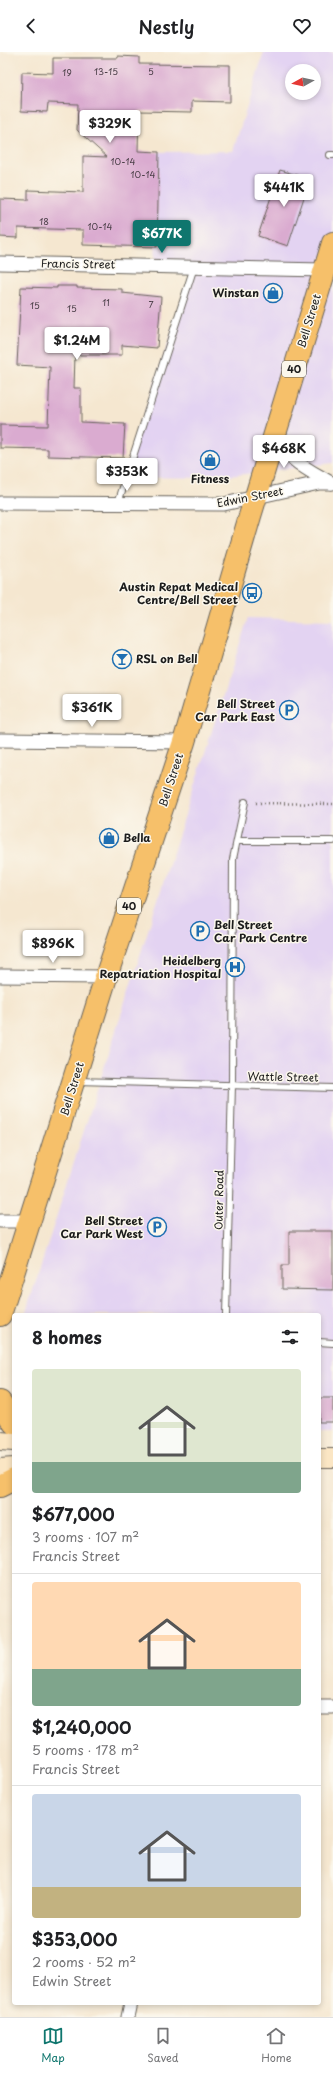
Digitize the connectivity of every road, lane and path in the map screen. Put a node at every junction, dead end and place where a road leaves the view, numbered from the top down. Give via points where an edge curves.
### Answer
1 (333, 243) edge
2 (0, 263) edge
3 (194, 267) junction
4 (324, 270) junction
5 (277, 425) junction
6 (332, 483) edge
7 (256, 496) junction
8 (0, 503) edge
9 (117, 505) junction
10 (0, 740) edge
11 (184, 742) junction
12 (245, 802) dead end
13 (333, 804) edge
14 (243, 812) junction
15 (237, 841) junction
16 (333, 841) edge
17 (0, 976) edge
18 (106, 977) junction
19 (74, 1081) junction
20 (232, 1085) junction
21 (333, 1088) edge
22 (0, 1221) edge
23 (29, 1221) junction
24 (226, 1313) edge
25 (0, 1315) edge
26 (321, 1342) edge
27 (333, 1342) edge
28 (0, 1402) edge
29 (12, 1420) edge
30 (0, 1441) edge
31 (12, 1442) edge
32 (321, 1458) edge
33 (333, 1458) edge
34 (12, 1467) edge
35 (0, 1468) edge
36 (12, 1480) edge
37 (0, 1486) edge
38 (321, 1707) edge
39 (333, 1707) edge
40 (131, 2005) edge
41 (128, 2017) edge

1 - 4 highway, Bell Street / 40
2 - 3 street, Francis Street
3 - 4 street, Francis Street
3 - 9 lane
4 - 5 highway, Bell Street / 40
5 - 6 street, Edwin Street via 279,442 293,460
5 - 7 highway, Bell Street / 40
6 - 7 street, Edwin Street via 319,483
7 - 9 street, Edwin Street via 224,504
7 - 11 highway, Bell Street / 40
8 - 9 street, Edwin Street
10 - 11 street
11 - 18 highway, Bell Street / 40
12 - 14 lane, Outer Road
13 - 14 path via 255,803 254,812
14 - 15 lane, Outer Road
15 - 16 lane
15 - 20 lane, Outer Road via 233,859
17 - 18 street
18 - 19 highway, Bell Street / 40
19 - 20 lane, Wattle Street
19 - 23 highway, Bell Street / 40
20 - 21 lane, Wattle Street
20 - 24 lane, Outer Road
22 - 23 street
23 - 25 highway, Bell Street / 40
26 - 27 lane
28 - 29 highway
30 - 31 street
32 - 33 street
34 - 35 street
36 - 37 highway
38 - 39 street
40 - 41 street

